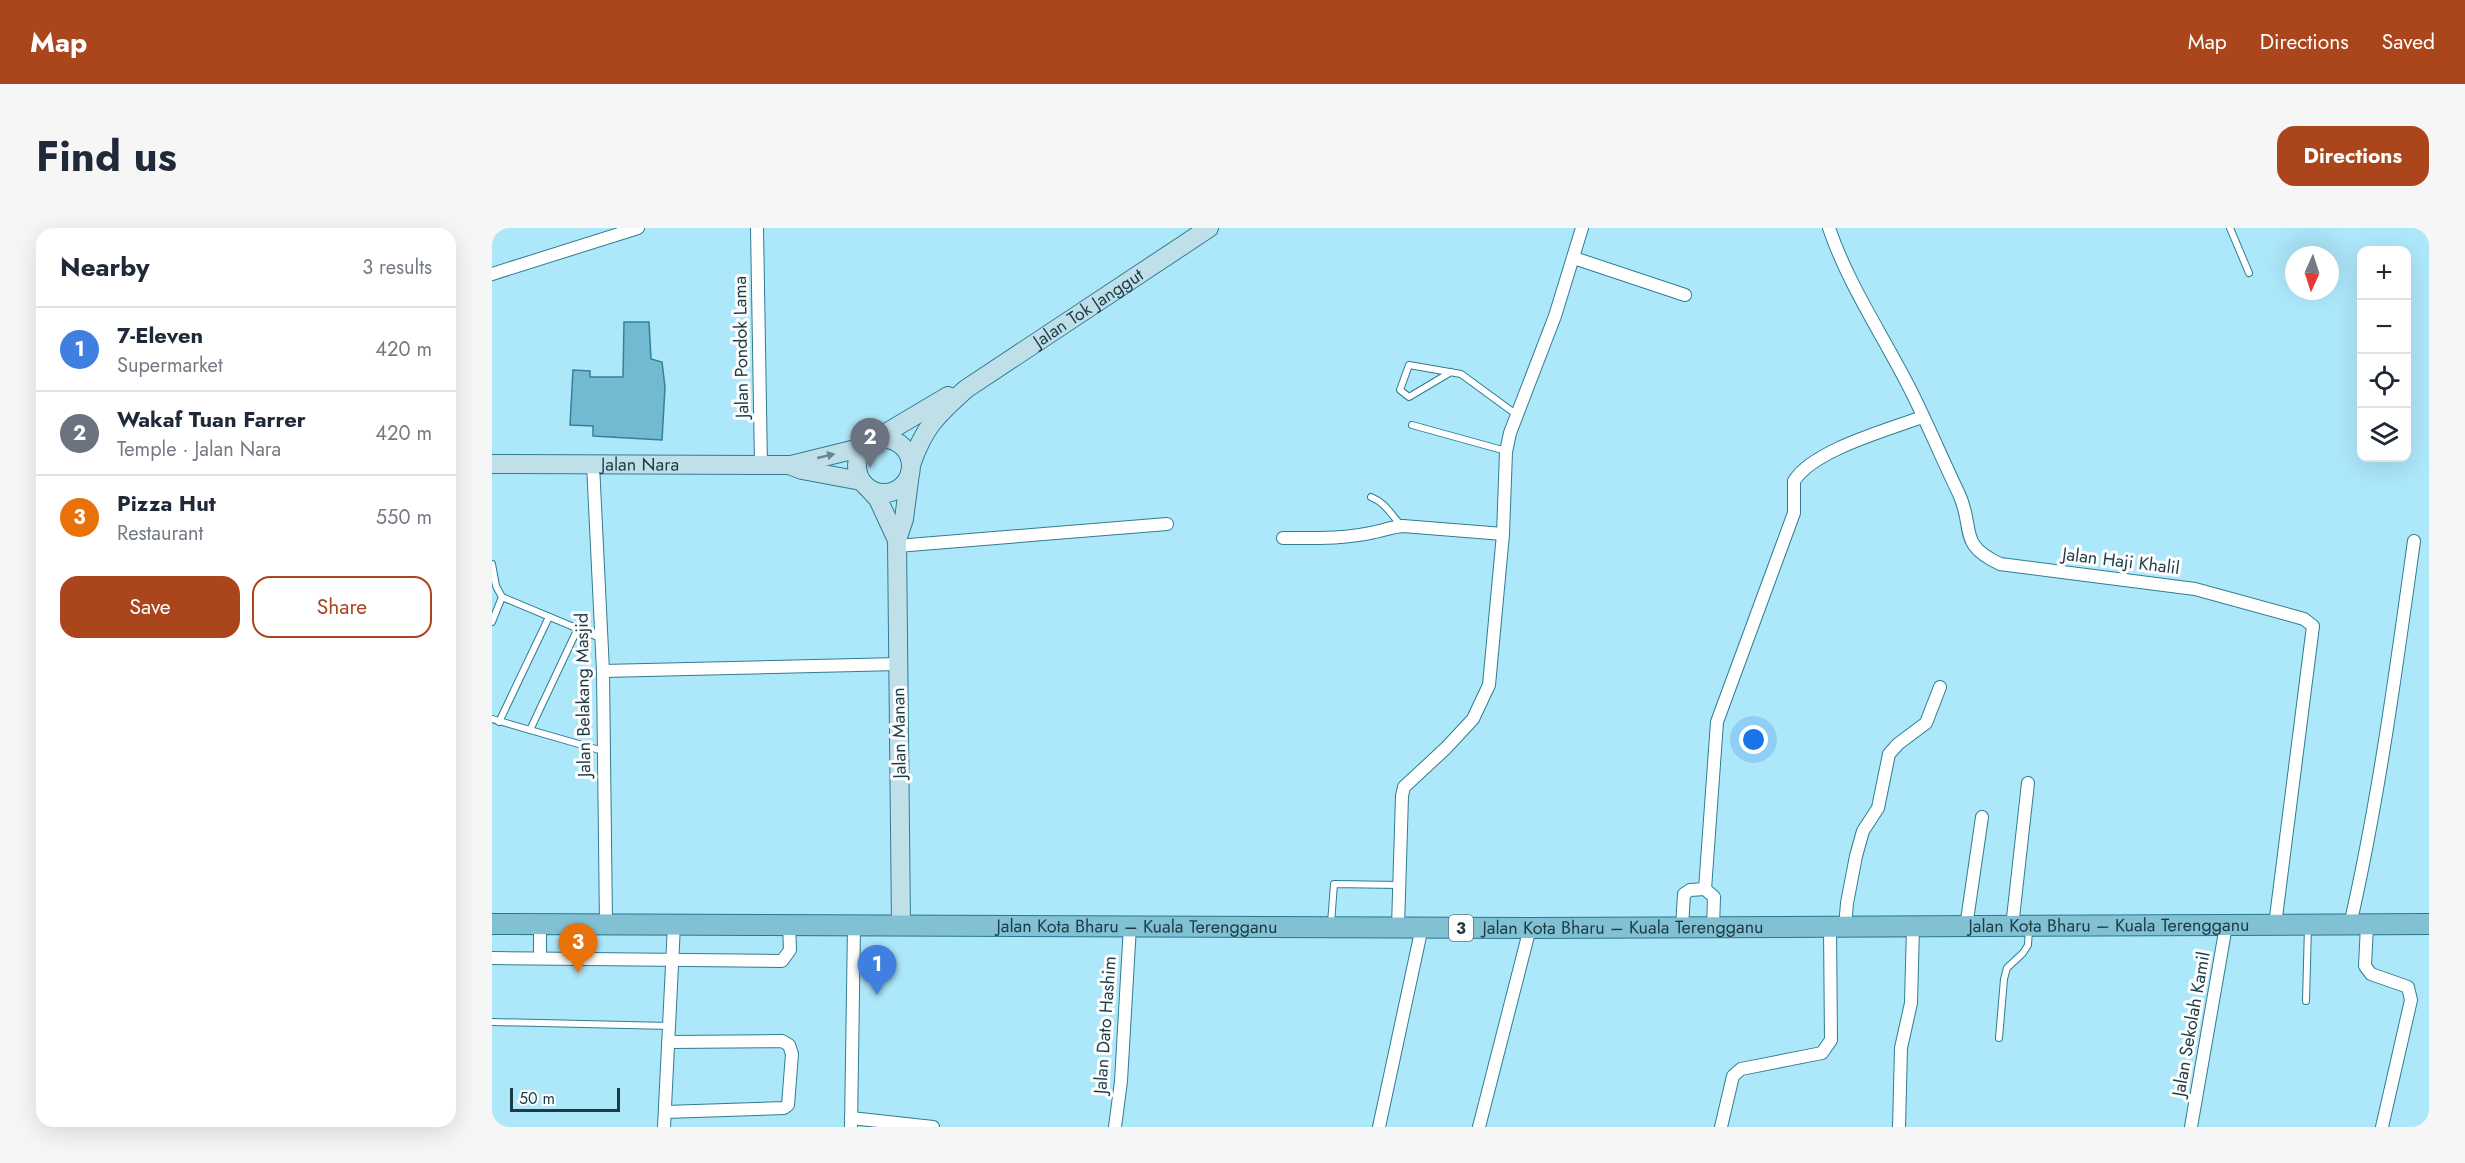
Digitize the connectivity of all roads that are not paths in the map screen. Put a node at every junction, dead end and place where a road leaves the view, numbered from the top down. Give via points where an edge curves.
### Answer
1 (638, 228) edge
2 (757, 228) edge
3 (1209, 228) edge
4 (1582, 228) edge
5 (1828, 228) edge
6 (2230, 228) edge
7 (1574, 258) junction
8 (2249, 273) dead end
9 (492, 274) edge
10 (1685, 295) dead end
11 (1451, 372) junction
12 (966, 389) junction
13 (1517, 415) junction
14 (1922, 417) junction
15 (1412, 425) dead end
16 (868, 445) junction
17 (1506, 452) junction
18 (492, 464) edge
19 (592, 464) junction
20 (761, 465) junction
21 (789, 465) junction
22 (910, 469) junction
23 (864, 484) junction
24 (1371, 497) dead end
25 (1167, 524) dead end
26 (1402, 526) junction
27 (1503, 534) junction
28 (1283, 538) dead end
29 (2414, 541) dead end
30 (897, 543) junction
31 (492, 564) edge
32 (502, 597) junction
33 (549, 616) junction
34 (492, 622) edge
35 (578, 628) junction
36 (601, 638) junction
37 (899, 664) junction
38 (603, 671) junction
39 (1940, 687) dead end
40 (492, 718) edge
41 (499, 722) junction
42 (530, 730) junction
43 (603, 751) junction
44 (2028, 783) dead end
45 (1982, 817) dead end
46 (1400, 885) junction
47 (1705, 889) junction
48 (492, 924) edge
49 (540, 924) junction
50 (789, 924) junction
51 (2429, 924) edge
52 (606, 925) junction
53 (674, 925) junction
54 (854, 925) junction
55 (901, 925) junction
56 (2276, 925) junction
57 (2308, 925) junction
58 (2358, 925) junction
59 (1130, 926) junction
60 (2226, 926) junction
61 (1330, 927) junction
62 (1398, 927) junction
63 (1422, 927) junction
64 (1682, 927) junction
65 (1713, 927) junction
66 (1838, 927) junction
67 (1913, 927) junction
68 (1966, 927) junction
69 (2021, 927) junction
70 (1530, 928) junction
71 (492, 958) edge
72 (540, 958) junction
73 (673, 960) junction
74 (2306, 1001) dead end
75 (492, 1022) edge
76 (670, 1026) junction
77 (2000, 1038) dead end
78 (669, 1042) junction
79 (665, 1112) junction
80 (851, 1122) edge
81 (664, 1127) edge
82 (933, 1127) edge
83 (1115, 1127) edge
84 (1379, 1127) edge
85 (1479, 1127) edge
86 (1721, 1127) edge
87 (1899, 1127) edge
88 (2191, 1127) edge
89 (2382, 1127) edge

1 - 9 street
2 - 20 street, Jalan Pondok Lama
3 - 12 main road, Jalan Tok Janggut
4 - 7 street
5 - 14 street, Jalan Haji Khalil
6 - 8 lane
7 - 10 street
7 - 13 street
11 - 11 lane via 1409,365 1400,390 1409,397
11 - 13 lane via 1461,374
12 - 16 main road, Jalan Tok Janggut
12 - 22 main road, Jalan Tok Janggut via 920,439
13 - 17 street
14 - 47 street via 1830,452 1811,463 1794,481 1794,513 1717,722
14 - 56 street, Jalan Haji Khalil via 1963,502 1970,539 1985,557 2000,564 2195,589 2304,620 2313,626
15 - 17 lane
21 -> 16 main road, Jalan Nara
16 - 22 main road via 880,439 898,443
16 - 23 main road via 856,464
17 - 27 street
18 - 19 main road, Jalan Nara
19 - 20 main road, Jalan Nara
19 - 36 street, Jalan Belakang Masjid
20 - 21 main road, Jalan Nara
21 - 23 main road, Jalan Nara
22 - 23 main road via 906,481 892,491 875,491
22 - 30 main road, Jalan Manan
23 - 30 main road, Jalan Manan via 878,499
24 - 26 lane via 1388,507
25 - 30 street
26 - 27 street
26 - 28 street via 1341,536
27 - 46 street via 1489,686 1473,719 1404,786
29 - 58 street
30 - 37 main road, Jalan Manan
31 - 32 lane
32 - 33 lane
32 - 34 lane
33 - 35 lane
33 - 41 lane
35 - 36 lane
35 - 42 lane
36 - 38 street, Jalan Belakang Masjid
37 - 38 street
37 - 55 main road, Jalan Manan
38 - 43 street, Jalan Belakang Masjid
39 - 66 street via 1926,723 1888,754 1878,808 1863,831
40 - 41 lane
41 - 42 lane
42 - 43 lane
43 - 52 street, Jalan Belakang Masjid
44 - 69 street
45 - 68 street
46 - 61 lane via 1334,885
46 - 62 street
47 - 64 street via 1684,894
47 - 65 street via 1713,897
48 - 49 main road, Jalan Kota Bharu – Kuala Terengganu / 3
49 - 52 main road, Jalan Kota Bharu – Kuala Terengganu / 3
49 - 72 street
50 - 53 main road, Jalan Kota Bharu – Kuala Terengganu / 3
50 - 54 main road, Jalan Kota Bharu – Kuala Terengganu / 3
50 - 73 street via 790,950 782,961
51 - 58 main road, Jalan Kota Bharu – Kuala Terengganu / 3
52 - 53 main road, Jalan Kota Bharu – Kuala Terengganu / 3
53 - 73 street
54 - 55 main road, Jalan Kota Bharu – Kuala Terengganu / 3
54 - 80 street
55 - 59 main road, Jalan Kota Bharu – Kuala Terengganu / 3
56 - 57 main road, Jalan Kota Bharu – Kuala Terengganu / 3
56 - 60 main road, Jalan Kota Bharu – Kuala Terengganu / 3
57 - 58 main road, Jalan Kota Bharu – Kuala Terengganu / 3
57 - 74 lane
58 - 89 street via 2365,966 2371,974 2408,987 2411,999
59 - 61 main road, Jalan Kota Bharu – Kuala Terengganu / 3
59 - 83 street, Jalan Dato Hashim
60 - 69 main road, Jalan Kota Bharu – Kuala Terengganu / 3
60 - 88 street, Jalan Sekolah Kamil
61 - 62 main road, Jalan Kota Bharu – Kuala Terengganu / 3
62 - 63 main road, Jalan Kota Bharu – Kuala Terengganu / 3
63 - 70 main road, Jalan Kota Bharu – Kuala Terengganu / 3
63 - 84 street
64 - 65 main road, Jalan Kota Bharu – Kuala Terengganu / 3
64 - 70 main road, Jalan Kota Bharu – Kuala Terengganu / 3
65 - 66 main road, Jalan Kota Bharu – Kuala Terengganu / 3
66 - 67 main road, Jalan Kota Bharu – Kuala Terengganu / 3
66 - 86 street via 1832,1040 1822,1053 1741,1069 1733,1076
67 - 68 main road, Jalan Kota Bharu – Kuala Terengganu / 3
67 - 87 street via 1911,1004 1901,1048
68 - 69 main road, Jalan Kota Bharu – Kuala Terengganu / 3
69 - 77 lane via 2028,945 2007,968
70 - 85 street
71 - 72 street
72 - 73 street
73 - 76 street
75 - 76 lane
76 - 78 street
78 - 79 street
78 - 79 street via 782,1041 789,1045 792,1054 788,1105 784,1108
79 - 81 street
80 - 82 street

